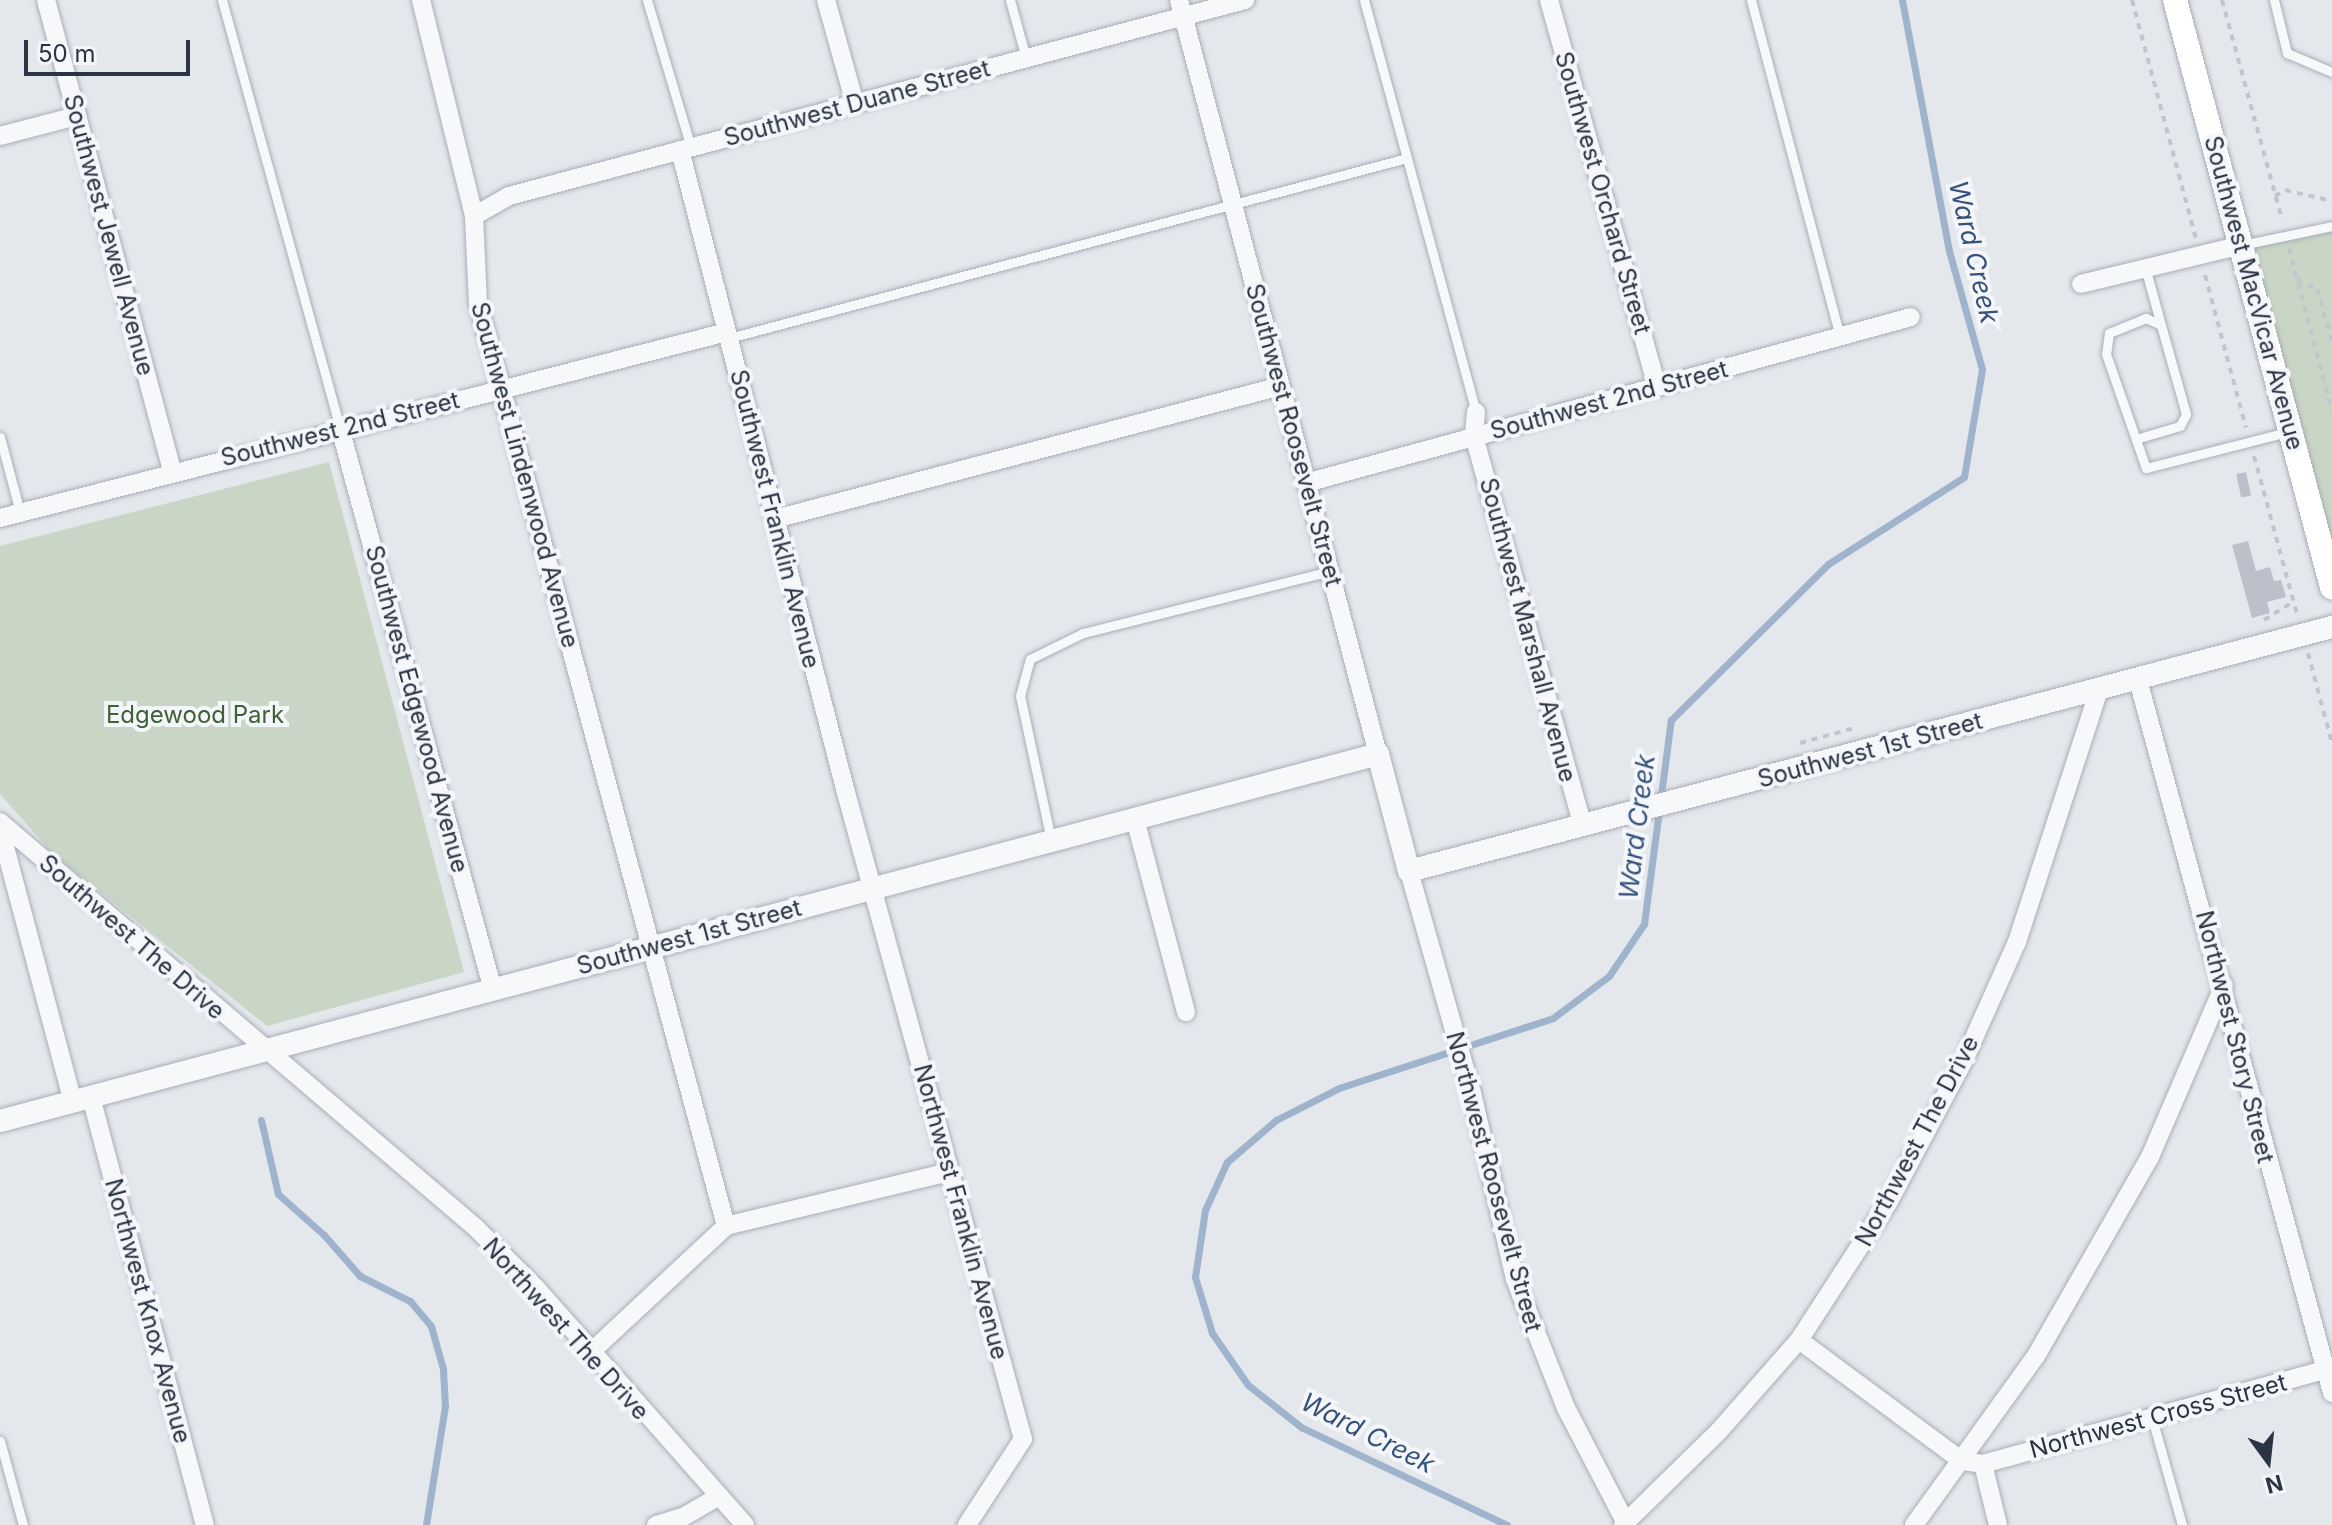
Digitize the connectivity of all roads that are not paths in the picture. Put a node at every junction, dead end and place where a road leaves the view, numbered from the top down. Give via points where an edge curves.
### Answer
1 (46, 0) edge
2 (222, 0) edge
3 (421, 0) edge
4 (647, 0) edge
5 (826, 0) edge
6 (1010, 0) edge
7 (1245, 0) edge
8 (1364, 0) edge
9 (1549, 0) edge
10 (1751, 0) edge
11 (2175, 0) edge
12 (2274, 0) edge
13 (1181, 8) edge
14 (1026, 58) junction
15 (2332, 72) edge
16 (855, 104) junction
17 (77, 116) junction
18 (0, 136) edge
19 (685, 149) junction
20 (1407, 158) junction
21 (1233, 206) junction
22 (474, 216) junction
23 (2332, 226) edge
24 (2242, 245) junction
25 (2145, 267) junction
26 (2081, 284) dead end
27 (1911, 317) dead end
28 (2161, 325) junction
29 (728, 335) junction
30 (1840, 336) junction
31 (1281, 386) junction
32 (1657, 387) junction
33 (502, 388) junction
34 (1476, 412) joint
35 (340, 428) junction
36 (2291, 431) junction
37 (1474, 436) junction
38 (0, 437) edge
39 (2136, 439) junction
40 (172, 471) junction
41 (1306, 483) junction
42 (20, 512) junction
43 (0, 518) edge
44 (775, 519) junction
45 (1329, 571) junction
46 (2332, 587) edge
47 (2332, 627) edge
48 (2138, 680) junction
49 (2099, 690) junction
50 (1378, 754) junction
51 (1135, 819) junction
52 (1582, 824) junction
53 (0, 825) edge
54 (1051, 840) junction
55 (1409, 871) junction
56 (871, 886) junction
57 (650, 947) junction
58 (2224, 985) junction
59 (493, 990) junction
60 (1186, 1012) dead end
61 (265, 1051) junction
62 (82, 1099) junction
63 (0, 1121) edge
64 (949, 1172) junction
65 (726, 1226) junction
66 (1799, 1340) junction
67 (591, 1352) junction
68 (2329, 1369) edge
69 (2332, 1393) edge
70 (2152, 1418) junction
71 (0, 1441) edge
72 (1962, 1461) junction
73 (1983, 1464) junction
74 (716, 1498) junction
75 (1626, 1524) edge
76 (23, 1525) edge
77 (205, 1525) edge
78 (656, 1525) edge
79 (745, 1525) edge
80 (967, 1525) edge
81 (1914, 1525) edge
82 (1998, 1525) edge
83 (2182, 1525) edge

1 - 17 street, Southwest Jewell Avenue
2 - 35 lane
3 - 22 street, Southwest Lindenwood Avenue
4 - 19 lane
5 - 16 street
6 - 14 lane
7 - 13 street, Southwest Duane Street
8 - 20 lane
9 - 32 street, Southwest Orchard Street
10 - 30 lane
11 - 24 main road, Southwest MacVicar Avenue
12 - 15 lane via 2287,53
13 - 14 street, Southwest Duane Street
13 - 21 street, Southwest Roosevelt Street
14 - 16 street, Southwest Duane Street
16 - 19 street, Southwest Duane Street
17 - 18 street
17 - 40 street, Southwest Jewell Avenue
19 - 22 street, Southwest Duane Street via 509,196
19 - 29 street, Southwest Franklin Avenue
20 - 21 lane
20 - 34 lane
21 - 29 lane
21 - 31 street, Southwest Roosevelt Street
22 - 33 street, Southwest Lindenwood Avenue via 478,303
23 - 24 lane
24 - 25 street
24 - 36 main road, Southwest MacVicar Avenue
25 - 26 street
25 - 28 lane
27 - 30 street, Southwest 2nd Street
28 - 39 lane via 2186,414 2180,426
28 - 39 lane via 2146,318 2109,333 2106,354
29 - 33 street, Southwest 2nd Street
29 - 44 street, Southwest Franklin Avenue
30 - 32 street, Southwest 2nd Street
31 - 41 street, Southwest Roosevelt Street
31 - 44 street
32 - 37 street, Southwest 2nd Street
33 - 35 street, Southwest 2nd Street
33 - 57 street, Southwest Lindenwood Avenue
34 - 37 street
35 - 40 street, Southwest 2nd Street
35 - 59 street, Southwest Edgewood Avenue
36 - 39 lane via 2146,468
36 - 46 main road, Southwest MacVicar Avenue
37 - 41 street, Southwest 2nd Street
37 - 52 street, Southwest Marshall Avenue
38 - 42 lane
40 - 42 street, Southwest 2nd Street
41 - 45 street, Southwest Roosevelt Street
42 - 43 street, Southwest 2nd Street
44 - 56 street, Southwest Franklin Avenue
45 - 50 street, Southwest Roosevelt Street
45 - 54 lane via 1083,633 1030,659 1020,696
47 - 48 street, Southwest 1st Street
48 - 49 street, Southwest 1st Street
48 - 58 street, Northwest Story Street
49 - 52 street, Southwest 1st Street
49 - 66 street, Northwest The Drive via 2017,942 1965,1058 1888,1203
50 - 51 street, Southwest 1st Street
50 - 55 street, Southwest Roosevelt Street
51 - 54 street, Southwest 1st Street
51 - 60 street
52 - 55 street, Southwest 1st Street
53 - 61 street, Southwest The Drive
53 - 62 street, Northwest Knox Avenue
54 - 56 street, Southwest 1st Street
55 - 75 street, Northwest Roosevelt Street via 1472,1093 1515,1279 1539,1349
56 - 57 street, Southwest 1st Street
56 - 64 street, Northwest Franklin Avenue
57 - 59 street, Southwest 1st Street
57 - 65 street, Southwest Lindenwood Avenue
58 - 68 street, Northwest Story Street via 2263,1150
58 - 72 street via 2150,1157 2036,1356
59 - 61 street, Southwest 1st Street
61 - 62 street, Southwest 1st Street
61 - 67 street, Northwest The Drive via 476,1228
62 - 63 street, Southwest 1st Street
62 - 77 street, Northwest Knox Avenue
64 - 65 street
64 - 80 street, Northwest Franklin Avenue via 1023,1439
65 - 67 street
66 - 72 street
66 - 75 street, Northwest The Drive via 1719,1431
67 - 74 street, Northwest The Drive
68 - 69 street, Northwest Story Street
68 - 70 street, Northwest Cross Street
70 - 73 street, Northwest Cross Street
70 - 83 lane
71 - 76 lane
72 - 73 street
72 - 81 street
73 - 82 street
74 - 78 street
74 - 79 street, Northwest The Drive

